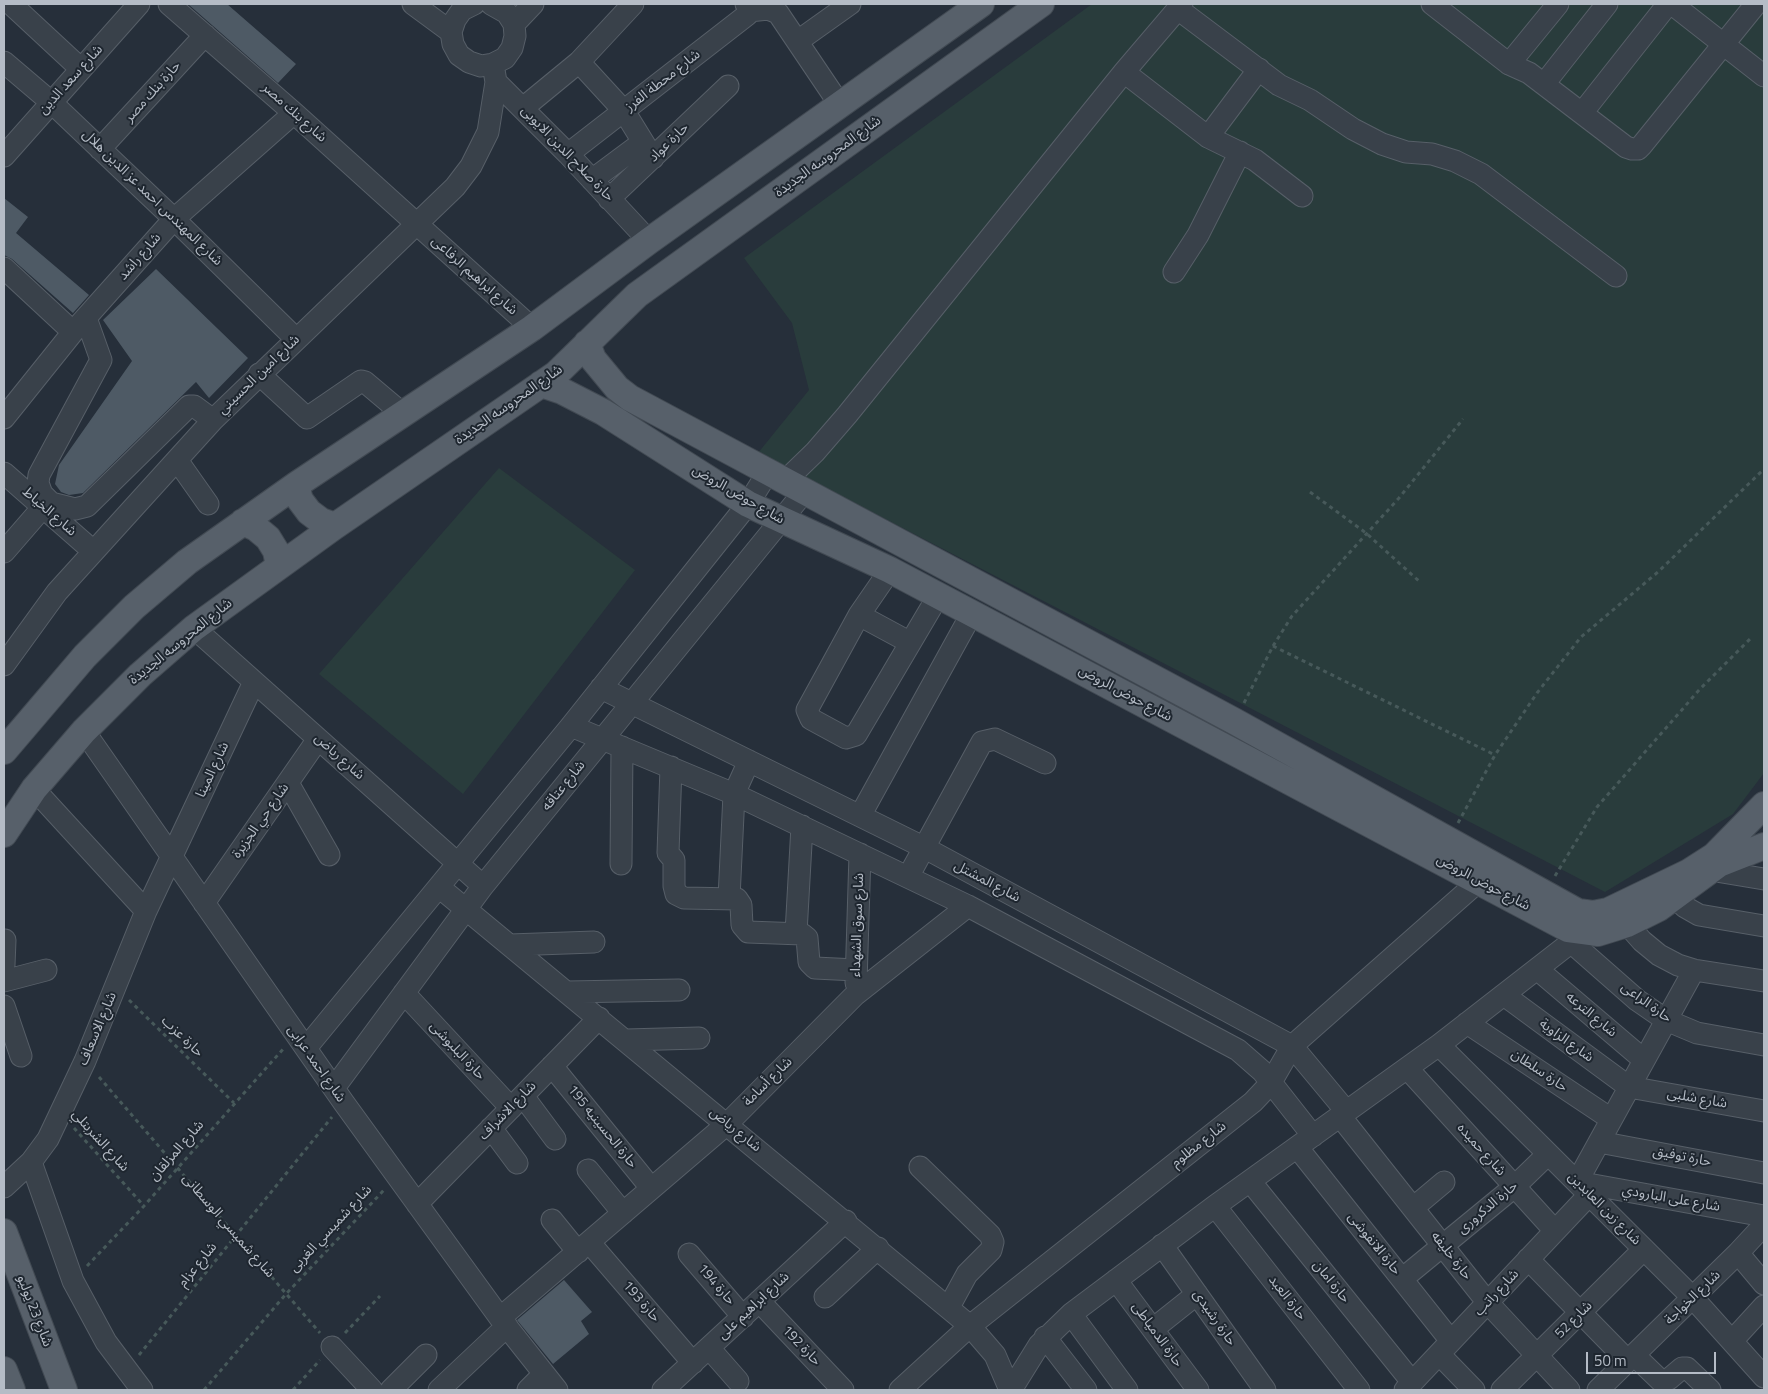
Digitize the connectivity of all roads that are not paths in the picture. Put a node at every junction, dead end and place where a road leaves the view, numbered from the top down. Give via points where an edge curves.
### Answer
1 (11, 4) edge
2 (138, 4) edge
3 (169, 4) edge
4 (413, 4) edge
5 (474, 4) edge
6 (491, 4) edge
7 (533, 4) edge
8 (633, 4) edge
9 (850, 4) edge
10 (981, 4) edge
11 (1041, 4) edge
12 (1432, 4) edge
13 (1558, 4) edge
14 (1607, 4) edge
15 (1668, 4) edge
16 (1672, 4) edge
17 (1756, 4) edge
18 (747, 7) edge
19 (1180, 7) edge
20 (514, 24) junction
21 (451, 32) junction
22 (205, 35) junction
23 (798, 40) junction
24 (1724, 45) junction
25 (4, 62) edge
26 (580, 62) junction
27 (1509, 64) junction
28 (81, 69) junction
29 (1259, 69) junction
30 (1124, 72) junction
31 (494, 73) junction
32 (1764, 76) edge
33 (1544, 84) junction
34 (728, 86) dead end
35 (51, 102) junction
36 (840, 105) junction
37 (523, 108) junction
38 (624, 111) junction
39 (294, 113) junction
40 (1582, 113) junction
41 (1208, 137) junction
42 (100, 149) junction
43 (648, 150) junction
44 (1240, 152) junction
45 (568, 154) junction
46 (4, 156) edge
47 (592, 180) junction
48 (1302, 196) dead end
49 (609, 199) junction
50 (174, 219) junction
51 (417, 225) junction
52 (649, 241) junction
53 (625, 259) junction
54 (4, 268) edge
55 (1174, 272) dead end
56 (1616, 276) dead end
57 (651, 285) junction
58 (80, 325) junction
59 (532, 328) junction
60 (296, 339) junction
61 (587, 343) junction
62 (259, 374) junction
63 (541, 384) junction
64 (403, 414) junction
65 (4, 418) edge
66 (213, 420) junction
67 (177, 460) junction
68 (4, 473) edge
69 (785, 482) junction
70 (296, 485) junction
71 (208, 504) dead end
72 (748, 504) junction
73 (42, 507) junction
74 (779, 520) junction
75 (243, 522) junction
76 (335, 526) junction
77 (93, 551) junction
78 (4, 552) edge
79 (279, 566) junction
80 (890, 570) junction
81 (938, 596) junction
82 (972, 613) junction
83 (859, 615) junction
84 (194, 628) junction
85 (909, 642) junction
86 (4, 665) edge
87 (254, 682) junction
88 (601, 688) junction
89 (630, 703) junction
90 (570, 726) junction
91 (84, 731) junction
92 (318, 739) junction
93 (601, 739) junction
94 (622, 747) junction
95 (4, 751) edge
96 (748, 761) junction
97 (1046, 764) dead end
98 (671, 767) junction
99 (288, 783) junction
100 (1324, 784) junction
101 (34, 789) junction
102 (734, 794) junction
103 (1764, 805) edge
104 (860, 816) junction
105 (802, 826) junction
106 (1407, 829) junction
107 (4, 834) edge
108 (1764, 846) edge
109 (925, 848) junction
110 (860, 854) junction
111 (329, 855) dead end
112 (172, 858) junction
113 (1712, 863) junction
114 (458, 864) junction
115 (621, 864) dead end
116 (908, 877) junction
117 (1764, 879) edge
118 (1479, 881) junction
119 (483, 886) junction
120 (439, 887) junction
121 (1674, 897) junction
122 (729, 898) junction
123 (204, 903) junction
124 (968, 906) junction
125 (466, 909) junction
126 (146, 911) junction
127 (1627, 924) junction
128 (1764, 926) edge
129 (796, 933) junction
130 (1577, 938) junction
131 (5, 940) edge
132 (594, 942) dead end
133 (510, 945) junction
134 (4, 965) edge
135 (46, 970) dead end
136 (856, 970) junction
137 (1537, 970) junction
138 (1694, 970) junction
139 (4, 981) edge
140 (1764, 981) edge
141 (679, 990) dead end
142 (567, 992) junction
143 (404, 993) junction
144 (1504, 995) junction
145 (855, 996) junction
146 (6, 1018) edge
147 (599, 1018) junction
148 (1666, 1020) junction
149 (1467, 1024) junction
150 (698, 1038) dead end
151 (626, 1040) junction
152 (301, 1042) junction
153 (1439, 1045) junction
154 (1764, 1045) edge
155 (1292, 1046) junction
156 (21, 1056) dead end
157 (1644, 1060) junction
158 (552, 1066) junction
159 (1407, 1068) junction
160 (1270, 1084) junction
161 (1629, 1087) junction
162 (339, 1095) junction
163 (517, 1102) junction
164 (1764, 1111) edge
165 (1343, 1114) junction
166 (1611, 1119) junction
167 (727, 1124) junction
168 (491, 1128) junction
169 (555, 1139) dead end
170 (1305, 1141) junction
171 (1599, 1142) junction
172 (1548, 1154) junction
173 (31, 1162) junction
174 (517, 1163) dead end
175 (920, 1167) dead end
176 (588, 1170) dead end
177 (1764, 1173) edge
178 (1250, 1181) junction
179 (1444, 1182) dead end
180 (1514, 1187) junction
181 (4, 1188) edge
182 (651, 1188) junction
183 (1583, 1188) junction
184 (418, 1204) junction
185 (1215, 1206) junction
186 (1413, 1208) junction
187 (623, 1213) junction
188 (1764, 1216) edge
189 (552, 1220) dead end
190 (846, 1221) junction
191 (1764, 1225) edge
192 (1555, 1231) junction
193 (4, 1232) edge
194 (1162, 1245) junction
195 (1443, 1246) junction
196 (584, 1247) junction
197 (878, 1248) junction
198 (1644, 1249) junction
199 (1738, 1253) junction
200 (689, 1254) dead end
201 (1528, 1259) junction
202 (1402, 1279) junction
203 (1116, 1280) junction
204 (1764, 1284) edge
205 (1197, 1294) junction
206 (825, 1297) dead end
207 (1693, 1298) junction
208 (759, 1301) junction
209 (1488, 1303) junction
210 (1764, 1306) edge
211 (948, 1307) junction
212 (1581, 1313) junction
213 (1071, 1314) junction
214 (743, 1317) junction
215 (504, 1322) junction
216 (970, 1326) junction
217 (1153, 1330) junction
218 (1046, 1337) junction
219 (1732, 1341) junction
220 (332, 1347) road end
221 (709, 1348) junction
222 (1445, 1348) junction
223 (426, 1355) dead end
224 (1537, 1356) junction
225 (1631, 1358) junction
226 (693, 1363) junction
227 (4, 1370) edge
228 (1764, 1377) edge
229 (738, 1381) dead end
230 (550, 1382) edge
231 (1409, 1386) edge
232 (1606, 1387) edge
233 (12, 1390) edge
234 (64, 1390) edge
235 (142, 1390) edge
236 (372, 1390) edge
237 (391, 1390) edge
238 (439, 1390) edge
239 (528, 1390) edge
240 (663, 1390) edge
241 (843, 1390) edge
242 (900, 1390) edge
243 (1011, 1390) edge
244 (1086, 1390) edge
245 (1127, 1390) edge
246 (1198, 1390) edge
247 (1265, 1390) edge
248 (1359, 1390) edge
249 (1474, 1390) edge
250 (1502, 1390) edge
251 (1569, 1390) edge
252 (1710, 1390) edge

1 - 28 street
2 - 28 street, شارع سعد الدين
3 - 22 street, شارع بنك مصر
4 - 21 street
5 - 21 street via 459,15
6 - 20 street via 508,13
7 - 20 street
8 - 26 street
9 - 23 street
10 - 36 main road
11 - 57 main road, شارع المحروسه الجديدة
12 - 27 street
13 - 27 street
14 - 33 street
15 - 40 street
16 - 24 street
17 - 24 street
18 - 23 street via 774,10
18 - 38 street, شارع محطة الفرز via 746,16
19 - 29 street
19 - 30 street
20 - 31 street via 512,48
21 - 31 street via 453,44 464,59
22 - 39 street, شارع بنك مصر
22 - 42 street, حارة بنك مصر
23 - 36 street
24 - 32 street
24 - 40 street via 1638,149 1626,147
25 - 35 street, شارع المهندس احمد عز الدين هلال
26 - 37 street
26 - 38 street
27 - 33 street
28 - 35 street, شارع سعد الدين
29 - 41 street
29 - 56 street via 1292,93 1310,100 1382,144 1406,152 1432,154 1481,174
30 - 41 street
30 - 69 street via 847,415
31 - 37 street, حارة صلاح الدين الايوبى
31 - 51 street, شارع امين الحسيني via 488,132 471,166
33 - 40 street
34 - 43 street, حارة عواد
35 - 42 street, شارع المهندس احمد عز الدين هلال
35 - 46 street, شارع سعد الدين
36 - 52 main road
37 - 45 street, حارة صلاح الدين الايوبى
38 - 43 street
38 - 45 street, شارع محطة الفرز
39 - 50 street, شارع راشد
39 - 51 street, شارع بنك مصر
41 - 44 street
42 - 50 street, شارع المهندس احمد عز الدين هلال
43 - 47 street
43 - 49 street, حارة عواد
44 - 48 street via 1269,169
44 - 55 street via 1198,235
45 - 47 street, حارة صلاح الدين الايوبى
47 - 49 street, حارة صلاح الدين الايوبى
49 - 52 street, حارة صلاح الدين الايوبى
50 - 58 street, شارع راشد
50 - 60 street, شارع المهندس احمد عز الدين هلال
51 - 59 street, شارع ابراهيم الرفاعى
51 - 60 street, شارع امين الحسيني
52 - 53 main road
53 - 57 main road
53 - 59 main road
54 - 58 street
57 - 61 main road, شارع المحروسه الجديدة
58 - 65 street, شارع راشد
58 - 66 street via 101,360 39,475 42,494 51,503 62,508 87,506 189,406 194,406
59 - 64 main road
60 - 62 street, شارع امين الحسيني
61 - 63 main road, شارع المحروسه الجديدة via 569,363
61 - 69 main road, شارع حوض الروض via 593,359 617,388 630,398
62 - 64 street via 308,418 361,381
62 - 66 street, شارع امين الحسيني
63 - 72 main road, شارع حوض الروض via 603,412
63 - 76 main road, شارع المحروسه الجديدة
64 - 70 main road
66 - 67 street, شارع امين الحسيني
67 - 71 street
67 - 77 street, شارع امين الحسيني
68 - 73 street, شارع الخياط
69 - 72 street
69 - 74 street, شارع عتاقه
69 - 100 main road, شارع حوض الروض via 1234,721
70 - 75 main road
70 - 76 main road via 300,500 309,512
72 - 74 main road, شارع حوض الروض
72 - 88 street
73 - 77 street, شارع الخياط
73 - 78 street
74 - 80 main road, شارع حوض الروض
74 - 89 street, شارع عتاقه
75 - 79 main road via 268,538 276,551
75 - 95 main road via 186,562 134,607 85,656
76 - 79 main road, شارع المحروسه الجديدة
77 - 86 street, شارع امين الحسيني via 57,592
79 - 84 main road, شارع المحروسه الجديدة
80 - 81 main road, شارع حوض الروض
80 - 83 street
81 - 82 main road, شارع حوض الروض
81 - 85 street
82 - 100 main road, شارع حوض الروض
82 - 104 street
83 - 85 street
83 - 85 street via 807,713 811,719 846,738 853,738
84 - 87 street, شارع رياض
84 - 91 main road, شارع المحروسه الجديدة via 140,674
87 - 92 street, شارع رياض
87 - 112 street, شارع المينا
88 - 89 street, شارع المشتل
88 - 90 street
89 - 93 street, شارع عتاقه
89 - 96 street, شارع المشتل
90 - 93 street
90 - 114 street
91 - 101 main road, شارع المحروسه الجديدة
91 - 112 street, شارع احمد عرابى
92 - 99 street, شارع حي الجزيرة
92 - 114 street, شارع رياض
93 - 94 street
93 - 119 street, شارع عتاقه
94 - 98 street
94 - 115 street
96 - 102 street
96 - 104 street, شارع المشتل
97 - 109 street via 995,739 982,742
98 - 102 street
98 - 122 street via 668,853 674,860 675,890 684,898
99 - 111 street
99 - 123 street, شارع حي الجزيرة
100 - 106 main road, شارع حوض الروض
101 - 107 main road, شارع المحروسه الجديدة
101 - 126 street
102 - 105 street
102 - 122 street
103 - 113 main road
104 - 109 street, شارع المشتل
105 - 110 street
105 - 129 street
106 - 113 main road, شارع حوض الروض via 1449,840 1578,912 1593,914 1608,911
106 - 118 main road, شارع حوض الروض
108 - 113 main road
109 - 116 street
109 - 155 street, شارع المشتل
110 - 116 street
110 - 136 street, شارع سوق الشهداء
112 - 123 street, شارع احمد عرابى
112 - 126 street, شارع الاسعاف
113 - 117 street
113 - 121 main road, شارع حوض الروض
114 - 119 street, شارع رياض
114 - 120 street
116 - 124 street
118 - 130 main road, شارع حوض الروض
118 - 155 street, شارع مظلوم
119 - 125 street, شارع عتاقه
120 - 125 street, شارع رياض
120 - 152 street
121 - 127 main road, شارع حوض الروض
121 - 128 street via 1699,915
122 - 129 street via 740,902 742,925 748,932
123 - 152 street, شارع احمد عرابى
124 - 145 street, شارع أسامة
124 - 160 street via 1238,1050 1262,1071
125 - 133 street, شارع رياض
125 - 143 street, شارع عتاقه
126 - 173 street, شارع الاسعاف via 85,1061 48,1139
127 - 130 main road, شارع حوض الروض
127 - 138 street via 1659,955
129 - 136 street via 807,938 809,962 815,968
130 - 137 street
130 - 148 street, حارة الراعى via 1637,1000
131 - 134 street
132 - 133 street
133 - 142 street, شارع رياض
135 - 139 street
136 - 145 street, شارع سوق الشهداء
137 - 144 street
137 - 157 street, شارع الترعه
138 - 140 street
138 - 148 street, شارع راتب
141 - 142 street
142 - 147 street, شارع رياض
143 - 162 street, شارع عتاقه
143 - 163 street, حارة البلبوشى
144 - 149 street
144 - 161 street, شارع الزاوية
145 - 167 street, شارع أسامة
146 - 156 street
147 - 151 street, شارع رياض
147 - 158 street, شارع الاشراف
148 - 154 street, حارة الراعى via 1697,1033
148 - 157 street, شارع راتب
149 - 153 street
149 - 166 street, حارة سلطان
150 - 151 street
151 - 167 street, شارع رياض
152 - 162 street, شارع احمد عرابى
153 - 159 street
153 - 172 street, شارع زين العابدين
155 - 160 street, شارع مظلوم
155 - 165 street, شارع المشتل
157 - 161 street, شارع راتب
158 - 163 street, شارع الاشراف
158 - 182 street, حارة الحسينيه 195
159 - 165 street
159 - 180 street, شارع حميده
160 - 170 street
160 - 216 street, شارع مظلوم via 1253,1102
161 - 164 street, شارع شلبى
161 - 166 street, شارع راتب
162 - 184 street, شارع احمد عرابى
163 - 168 street, شارع الاشراف
163 - 169 street, حارة البلبوشى
165 - 170 street
165 - 186 street, حارة خليفه
166 - 171 street, شارع راتب
167 - 182 street, شارع أسامة
167 - 190 street, شارع رياض
168 - 174 street
168 - 184 street, شارع الاشراف
170 - 178 street
170 - 202 street, حارة الانفوشى
171 - 177 street, حارة توفيق
171 - 183 street, شارع راتب
172 - 180 street, حارة الدكرورى
172 - 183 street, شارع زين العابدين
173 - 181 street, شارع الاسعاف
173 - 235 street via 73,1281 88,1312
175 - 211 street via 990,1234 993,1242 991,1250 967,1274
176 - 187 street
178 - 185 street
178 - 231 street, حارة امان
179 - 186 street
180 - 192 street, شارع حميده
180 - 195 street, حارة الدكرورى
182 - 187 street, شارع أسامة
183 - 188 street, شارع على البارودي
183 - 192 street, شارع راتب
183 - 198 street, شارع زين العابدين
184 - 215 street, شارع احمد عرابى
185 - 194 street
185 - 248 street, حارة العبد
186 - 195 street, حارة خليفه
187 - 196 street, شارع أسامة
189 - 196 street, حارة 193
190 - 197 street, شارع رياض
190 - 208 street, شارع ابراهيم على
191 - 199 street, شارع الخواجة
192 - 201 street, شارع راتب
193 - 234 main road, شارع 23 يوليو
194 - 203 street
194 - 205 street, حارة رشيدى
195 - 202 street, حارة الدكرورى
195 - 209 street, حارة خليفه
196 - 215 street, شارع أسامة
196 - 226 street, حارة 193
197 - 206 street
197 - 211 street, شارع رياض
198 - 207 street, شارع زين العابدين
198 - 212 street, شارع 52
199 - 204 street
199 - 207 street, شارع الخواجة
200 - 214 street, حارة 194
201 - 209 street, شارع راتب
201 - 212 street
202 - 222 street, حارة الانفوشى
203 - 213 street
203 - 217 street, حارة الدمياطى
205 - 217 street
205 - 247 street, حارة رشيدى
207 - 219 street, شارع زين العابدين
207 - 225 street, شارع الخواجة
208 - 214 street, شارع ابراهيم على
208 - 241 street, حارة 192
209 - 222 street, شارع راتب
209 - 224 street, حارة خليفه
210 - 219 street
211 - 216 street, شارع رياض
212 - 224 street, شارع 52
212 - 225 street
213 - 218 street
213 - 245 street
214 - 221 street, شارع ابراهيم على
215 - 230 street, شارع احمد عرابى
215 - 238 street, شارع أسامة
216 - 242 street, شارع مظلوم
216 - 243 street, شارع رياض via 995,1355
217 - 246 street, حارة الدمياطى
218 - 243 street via 1023,1367
218 - 244 street
219 - 228 street, شارع زين العابدين
220 - 236 street
221 - 226 street, شارع ابراهيم على
221 - 229 street
222 - 231 street, شارع راتب
222 - 249 street, حارة الانفوشى
223 - 237 street
224 - 250 street, شارع 52
224 - 251 street, حارة خليفه
225 - 232 street, شارع الخواجة
225 - 252 street via 1661,1381 1687,1368
226 - 240 street, شارع ابراهيم على
227 - 233 main road
230 - 239 street

